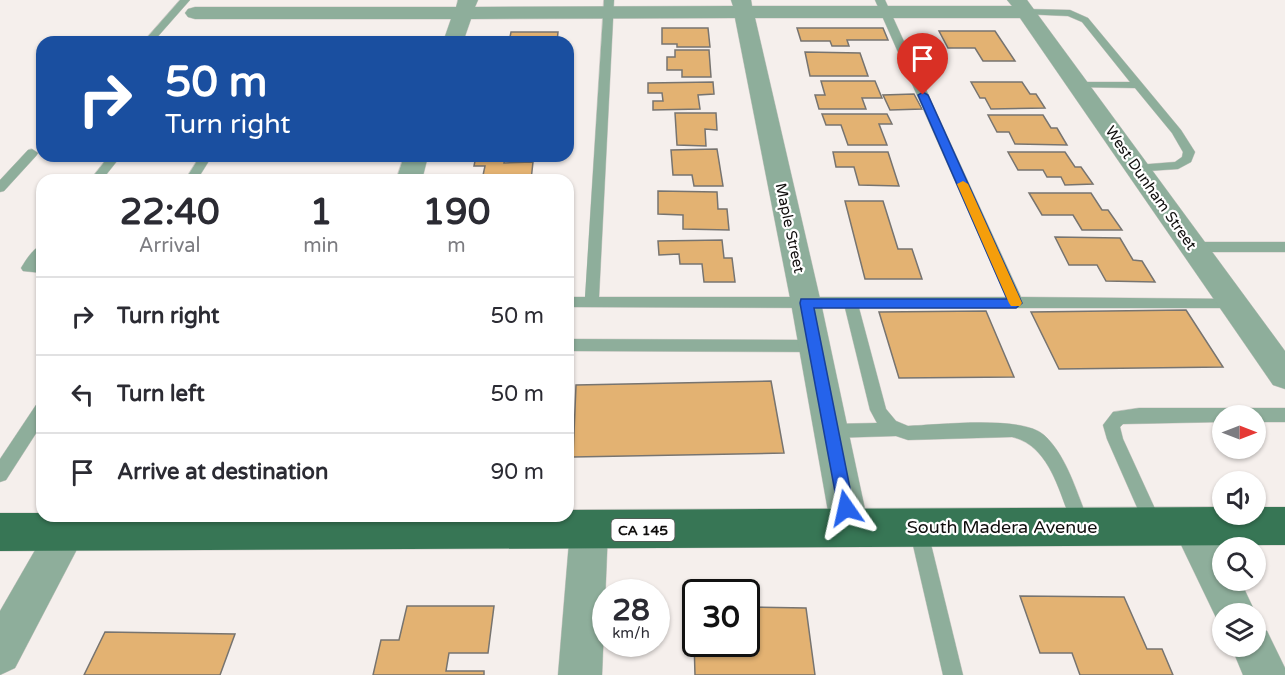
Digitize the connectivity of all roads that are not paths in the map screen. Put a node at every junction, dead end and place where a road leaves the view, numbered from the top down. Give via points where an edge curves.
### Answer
1 (190, 6) edge
2 (609, 6) edge
3 (742, 6) edge
4 (883, 6) edge
5 (1021, 6) edge
6 (465, 7) edge
7 (155, 36) edge
8 (455, 36) edge
9 (1138, 84) junction
10 (1077, 85) junction
11 (32, 153) dead end
12 (110, 162) edge
13 (1137, 169) junction
14 (101, 174) edge
15 (0, 188) edge
16 (1285, 247) edge
17 (1193, 248) junction
18 (36, 258) edge
19 (36, 268) edge
20 (574, 302) edge
21 (592, 302) junction
22 (806, 303) junction
23 (851, 303) junction
24 (1016, 303) junction
25 (1233, 303) junction
26 (1274, 344) edge
27 (574, 345) edge
28 (815, 346) junction
29 (1285, 376) edge
30 (1285, 415) edge
31 (36, 419) edge
32 (894, 430) junction
33 (831, 431) junction
34 (0, 474) edge
35 (304, 524) edge
36 (1082, 526) junction
37 (1173, 526) junction
38 (1285, 526) edge
39 (849, 528) junction
40 (918, 528) junction
41 (590, 530) junction
42 (0, 532) edge
43 (68, 532) junction
44 (1227, 603) edge
45 (0, 653) edge
46 (1257, 657) edge
47 (580, 675) edge
48 (953, 675) edge
49 (1266, 675) edge

1 - 6 street
1 - 7 lane
2 - 3 street
2 - 6 street
2 - 21 lane
3 - 4 street
3 - 22 street, Maple Street
4 - 5 street
4 - 24 lane
5 - 9 lane via 1079,16
5 - 10 street, West Dunham Street
6 - 8 street
9 - 10 lane
9 - 13 lane via 1178,132 1189,152 1178,165
10 - 13 street, West Dunham Street
11 - 15 lane
12 - 14 lane
13 - 17 street, West Dunham Street
16 - 17 lane
17 - 25 street, West Dunham Street
18 - 19 lane via 28,268
20 - 21 lane
21 - 22 lane
22 - 23 lane
22 - 28 street, Maple Street
23 - 24 lane
23 - 32 lane via 878,410
24 - 25 lane
25 - 26 street, West Dunham Street
26 - 29 street, West Dunham Street
27 - 28 lane
28 - 33 street, Maple Street
30 - 37 lane via 1119,417 1112,425 1115,440
31 - 34 lane
32 - 33 lane
32 - 36 lane via 1012,430 1037,438 1057,468
33 - 39 street, Maple Street
35 - 41 main road, South Madera Avenue / CA 145
35 - 43 main road, South Madera Avenue / CA 145
36 - 37 main road, South Madera Avenue / CA 145
36 - 40 main road, South Madera Avenue / CA 145
37 - 38 main road, South Madera Avenue / CA 145
37 - 44 street
39 - 40 main road, South Madera Avenue / CA 145
39 - 41 main road, South Madera Avenue / CA 145
40 - 48 lane
41 - 47 street
42 - 43 main road, South Madera Avenue / CA 145
43 - 45 street
46 - 49 street

